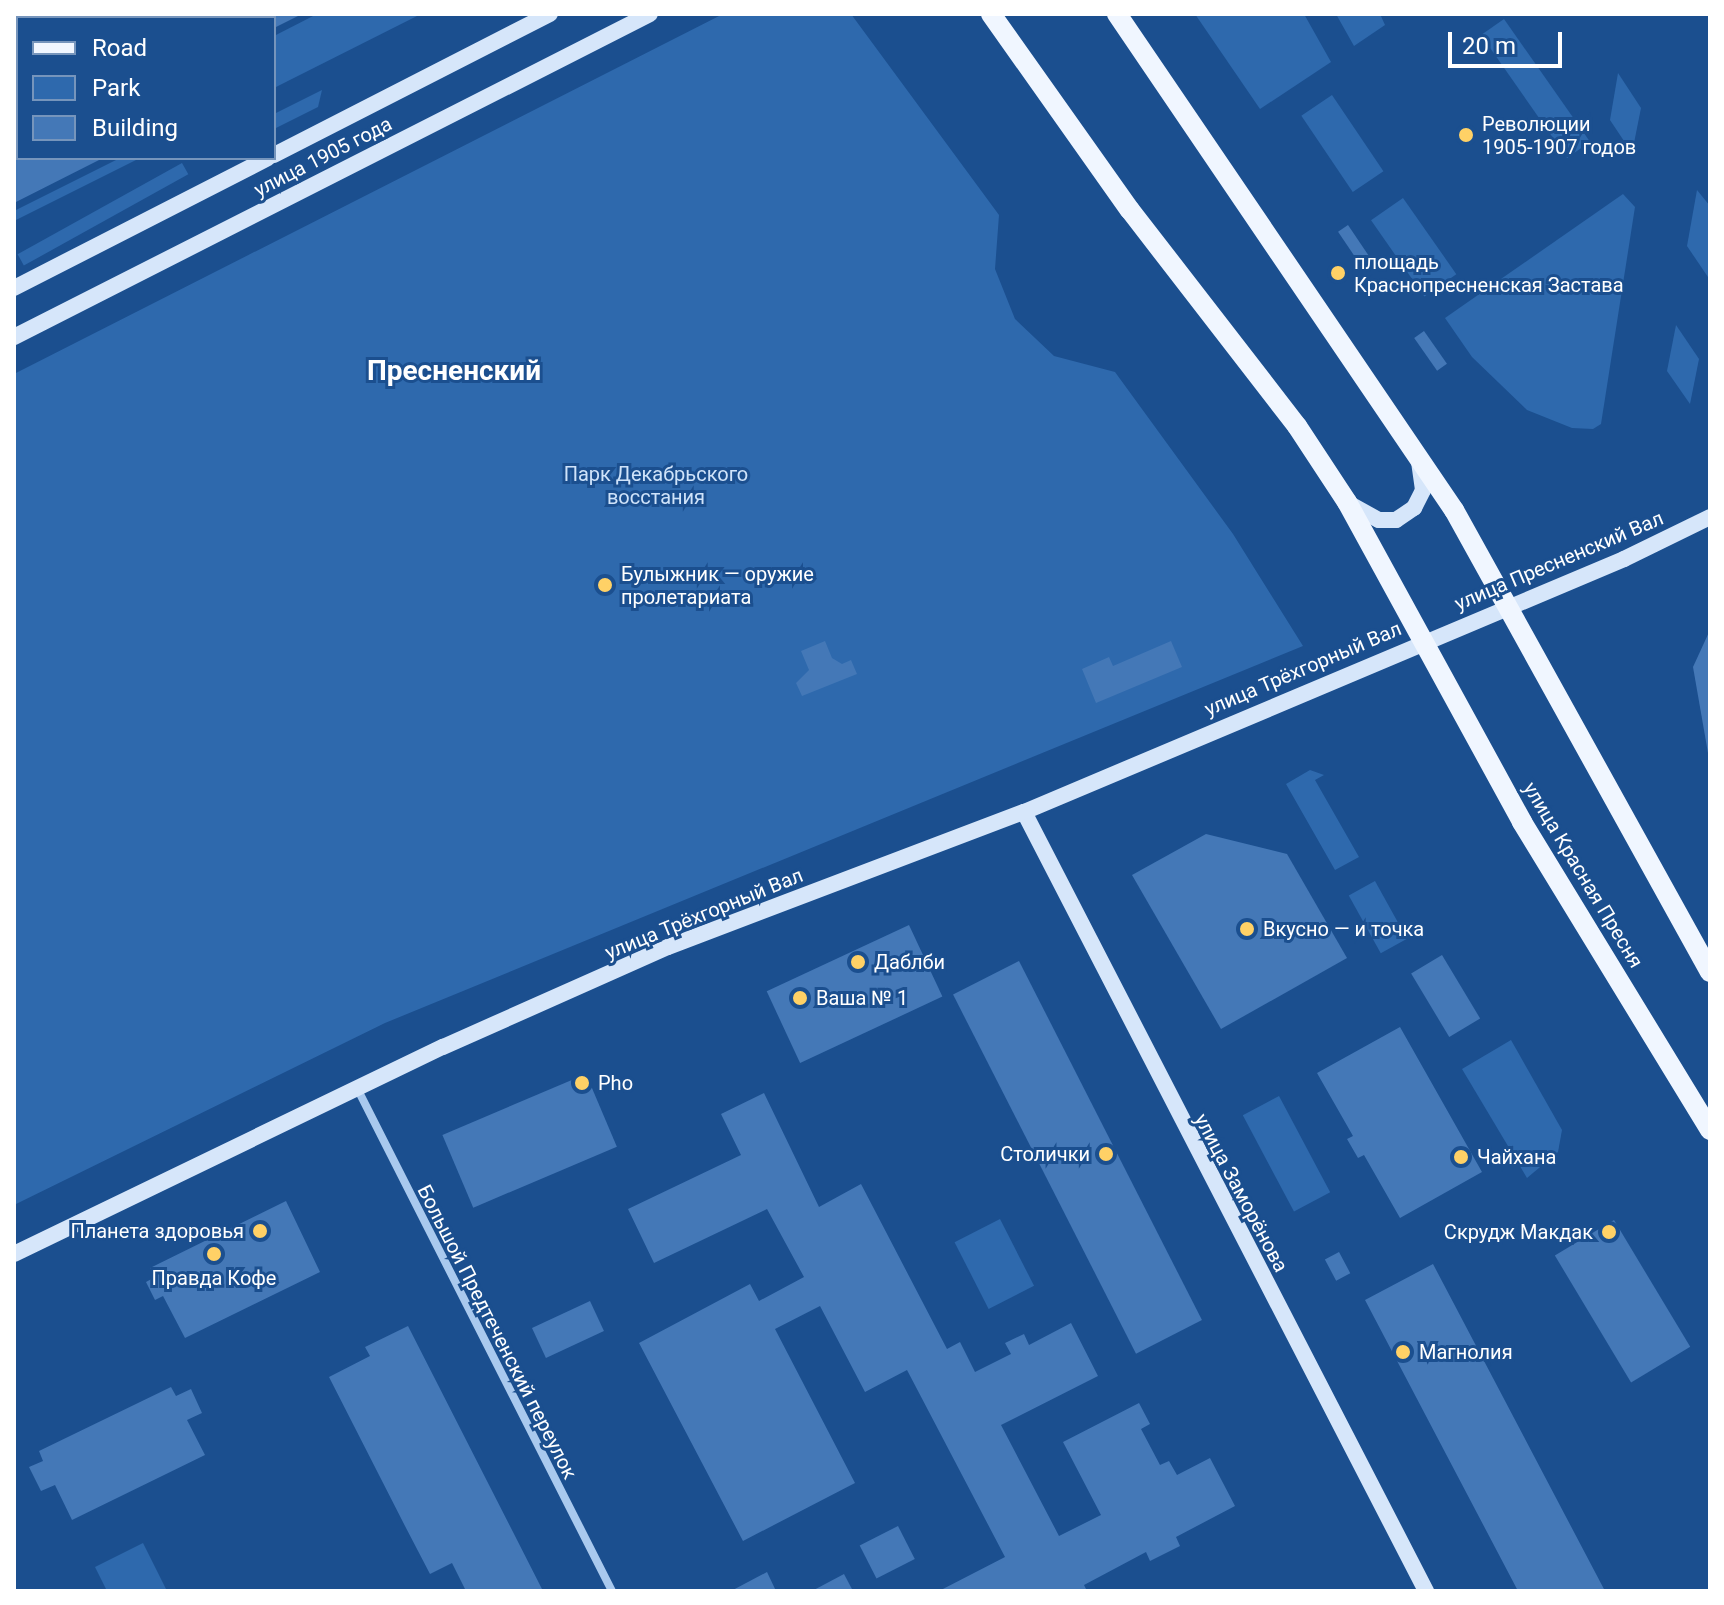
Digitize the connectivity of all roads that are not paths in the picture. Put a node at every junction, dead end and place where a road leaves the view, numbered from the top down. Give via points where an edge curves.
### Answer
1 (550, 14) edge
2 (650, 14) edge
3 (991, 14) edge
4 (1003, 14) edge
5 (1120, 16) edge
6 (1007, 38) junction
7 (276, 154) edge
8 (264, 160) edge
9 (14, 288) edge
10 (14, 337) edge
11 (1416, 453) junction
12 (1347, 502) junction
13 (1710, 517) edge
14 (1506, 605) junction
15 (1422, 640) junction
16 (1024, 812) junction
17 (1710, 972) edge
18 (357, 1087) junction
19 (1710, 1130) edge
20 (14, 1254) edge
21 (612, 1591) edge
22 (1426, 1591) edge

1 - 7 main road, улица 1905 года
2 - 10 main road, улица 1905 года
3 - 6 main road
4 - 6 main road
5 - 11 main road
6 - 12 main road via 1130,210 1297,426
8 - 9 main road, улица 1905 года
11 - 12 main road via 1423,481 1414,508 1396,520 1379,520
11 - 14 main road
12 - 15 main road
13 - 14 main road, улица Пресненский Вал via 1624,559
14 - 15 main road, улица Пресненский Вал
14 - 17 main road
15 - 16 main road, улица Трёхгорный Вал
15 - 19 main road, улица Красная Пресня via 1522,822
16 - 18 main road, улица Трёхгорный Вал via 668,947
16 - 22 main road, улица Заморёнова
18 - 20 main road, улица Трёхгорный Вал
18 - 21 street, Большой Предтеченский переулок

